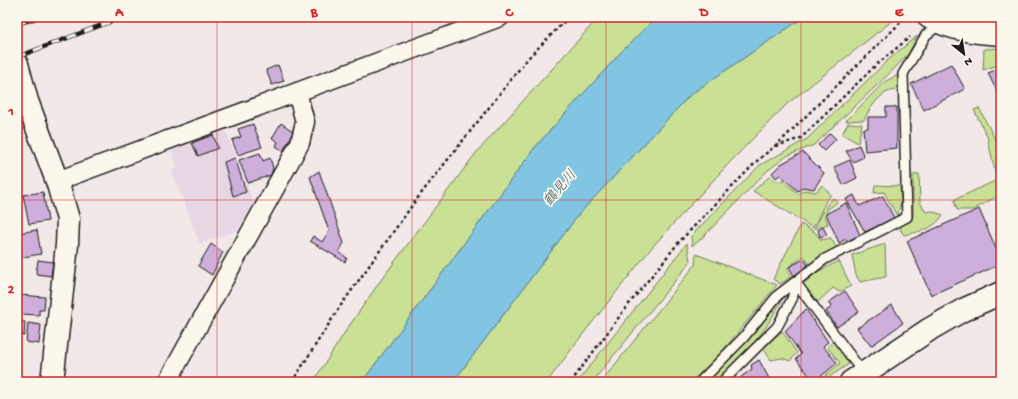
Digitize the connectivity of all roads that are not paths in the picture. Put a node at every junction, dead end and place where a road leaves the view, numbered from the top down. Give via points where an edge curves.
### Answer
1 (500, 17) edge
2 (933, 19) edge
3 (1001, 34) edge
4 (17, 64) edge
5 (296, 92) junction
6 (57, 182) junction
7 (796, 283) junction
8 (1001, 293) edge
9 (857, 378) edge
10 (52, 382) edge
11 (167, 382) edge
12 (700, 382) edge
13 (722, 382) edge

1 - 5 street
2 - 3 street via 954,29
2 - 7 lane via 902,74 906,216 825,259
4 - 6 street
5 - 6 street
5 - 11 street via 305,122 300,143
6 - 10 street via 68,219
7 - 9 lane
7 - 12 lane via 778,295 744,337
7 - 13 lane via 792,299 777,327
8 - 9 street via 937,325

